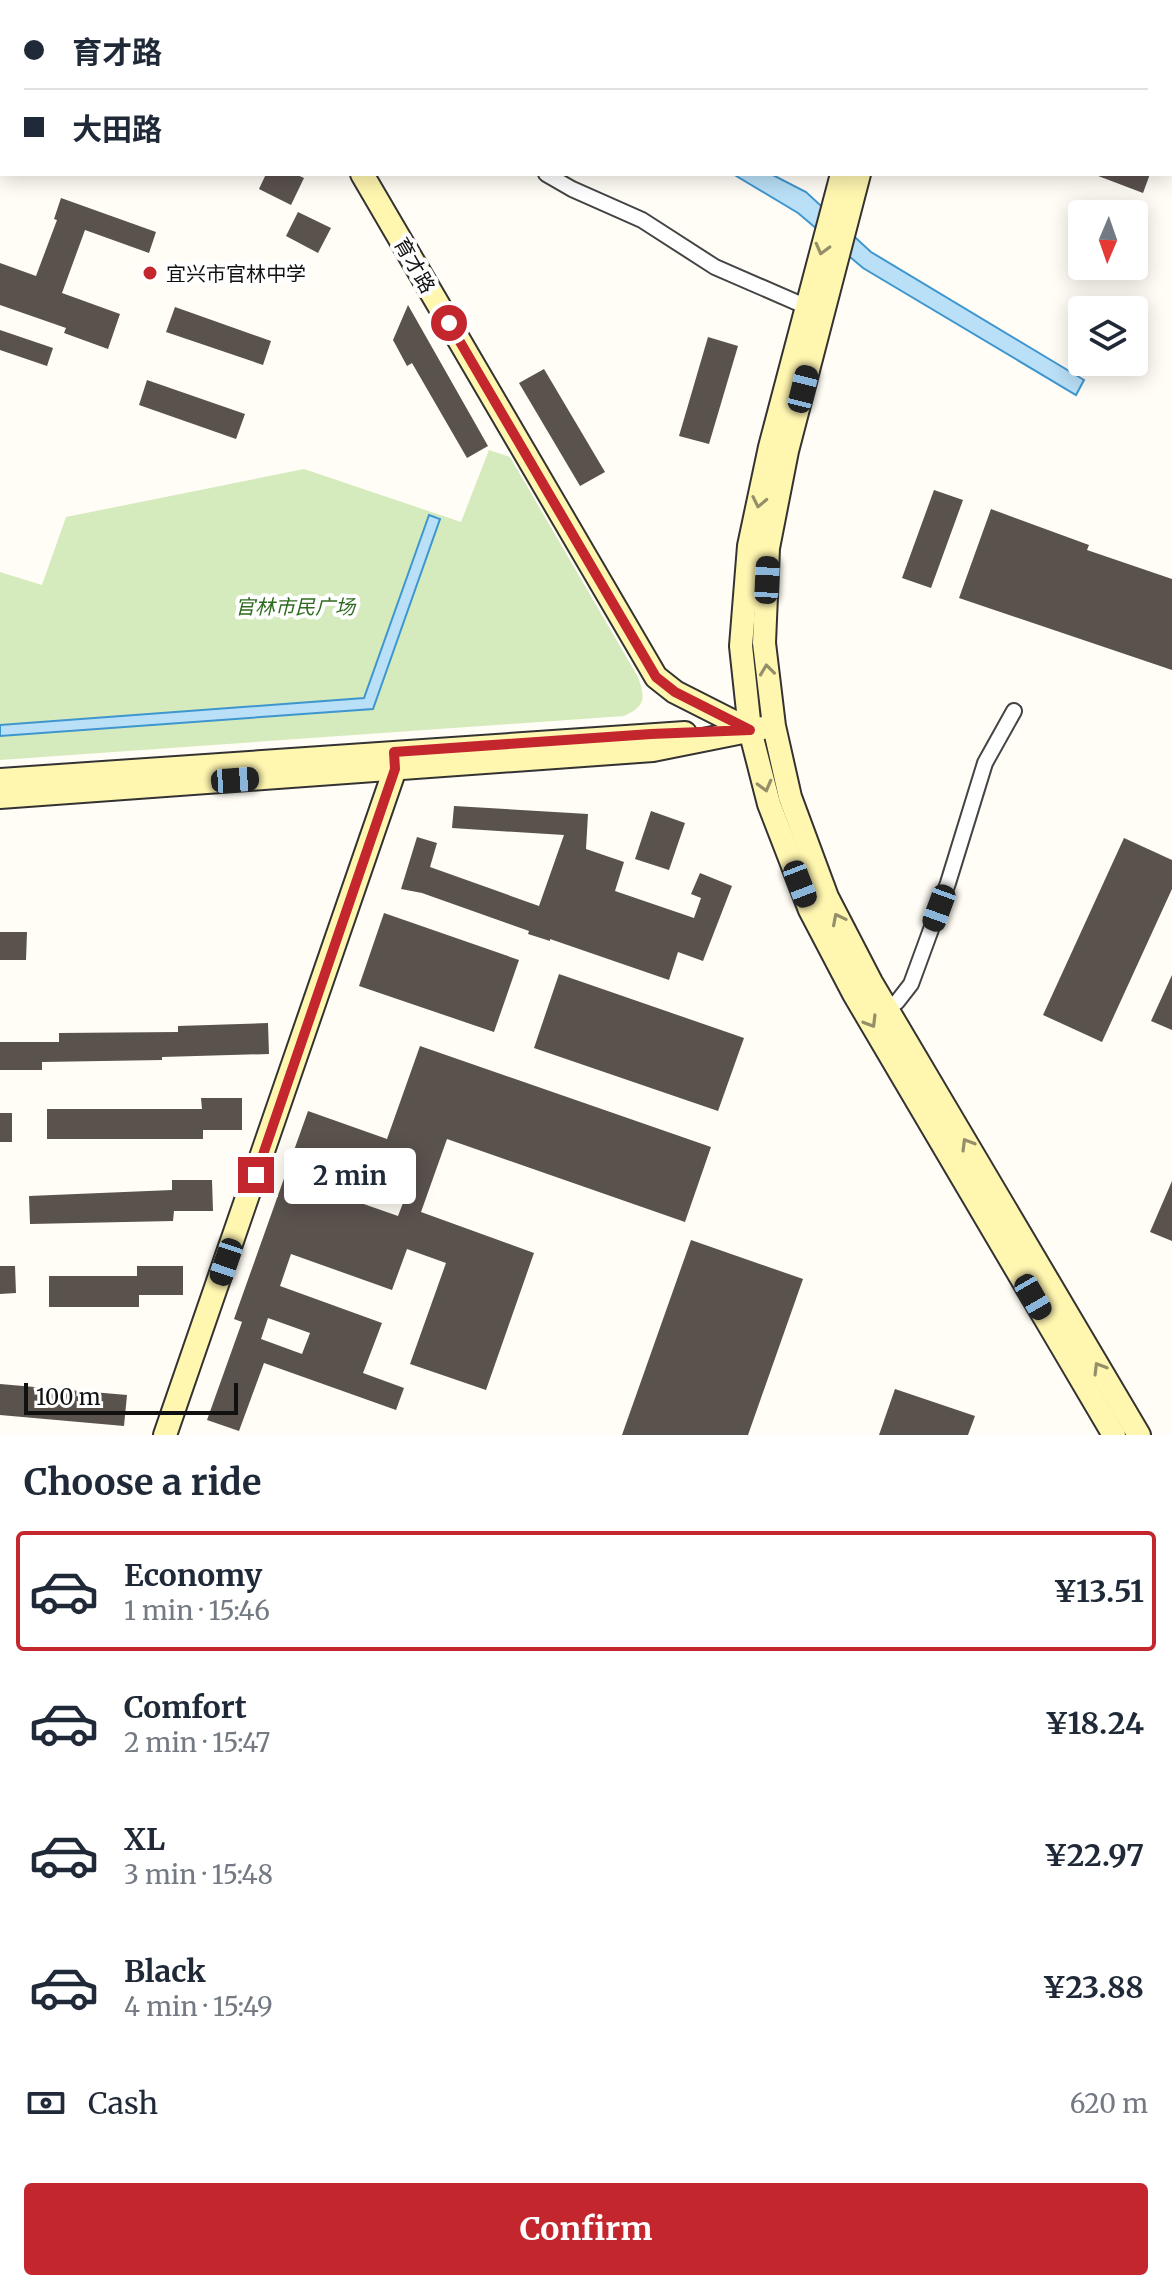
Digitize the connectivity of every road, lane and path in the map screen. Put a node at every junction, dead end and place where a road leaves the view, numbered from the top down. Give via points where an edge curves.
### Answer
1 (363, 176) edge
2 (549, 176) edge
3 (841, 176) edge
4 (858, 176) edge
5 (807, 307) junction
6 (1014, 711) dead end
7 (774, 726) junction
8 (750, 730) junction
9 (395, 760) junction
10 (0, 780) edge
11 (0, 797) edge
12 (886, 1008) junction
13 (165, 1435) edge
14 (1114, 1435) edge
15 (1139, 1435) edge

1 - 8 main road, 育才路 via 656,677
2 - 5 street via 642,220 715,267
3 -> 5 main road
7 -> 4 main road via 764,643 768,548 787,451
5 -> 8 main road via 749,546 741,646
6 - 12 street via 985,763 911,984
7 - 8 main road
12 -> 7 main road via 827,897 790,797
8 - 9 main road via 653,750
8 -> 14 main road via 769,804 810,910 854,994
9 - 10 main road
9 - 11 main road
9 - 13 main road
15 -> 12 main road

